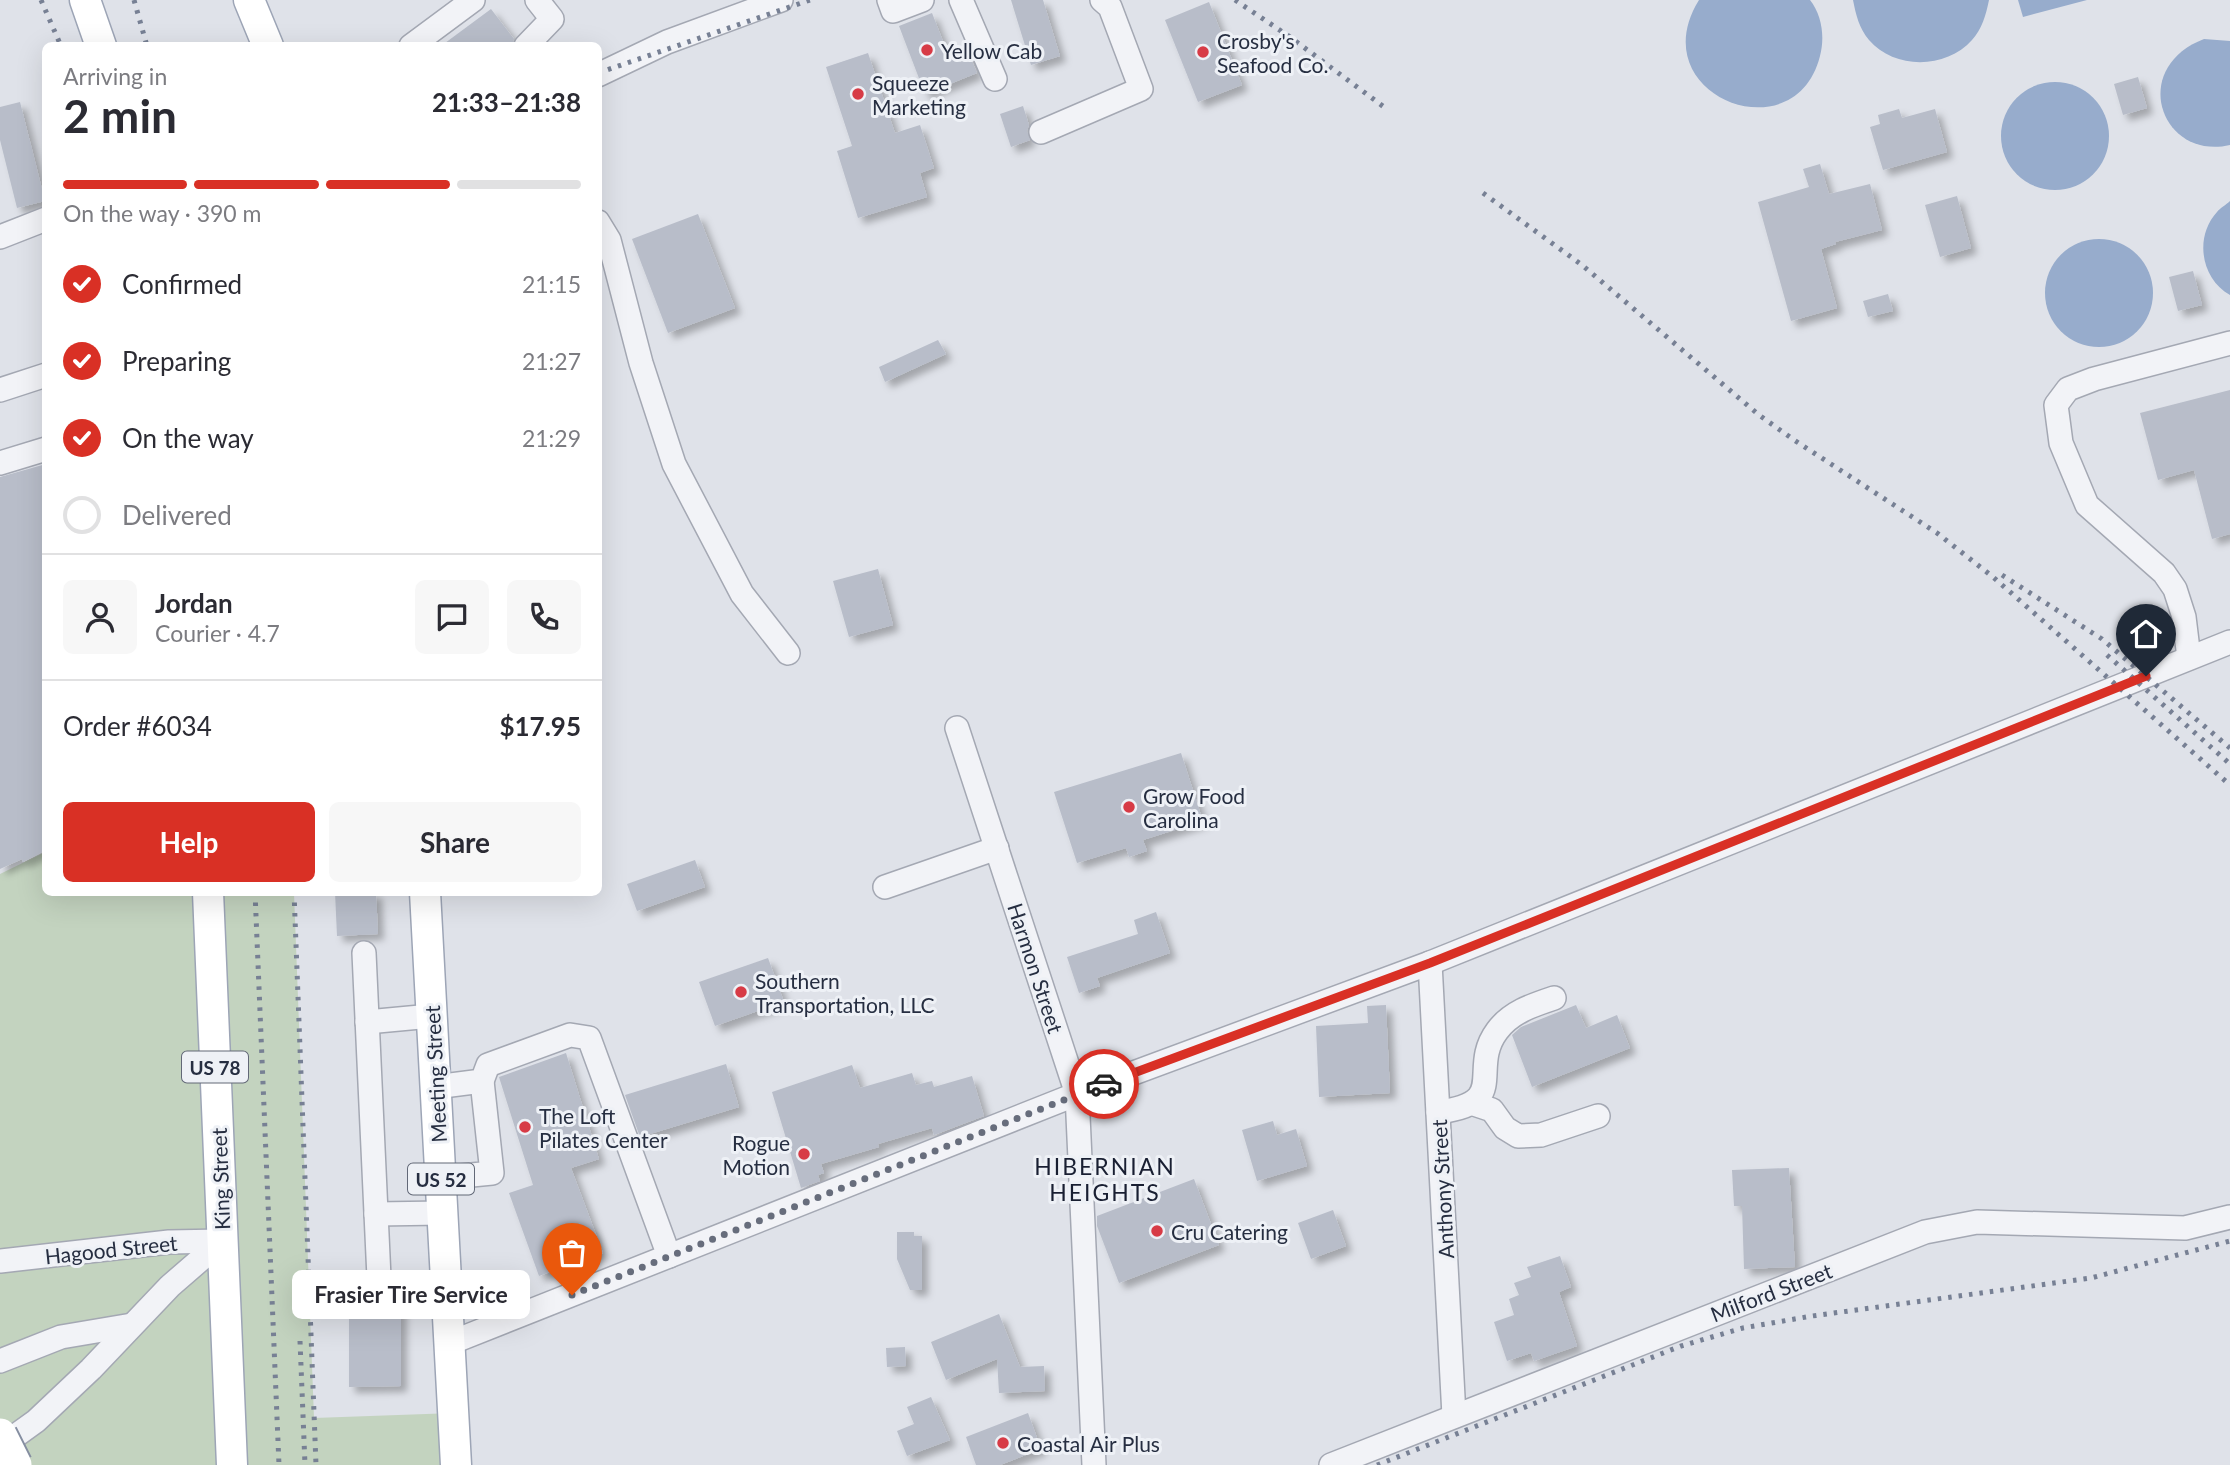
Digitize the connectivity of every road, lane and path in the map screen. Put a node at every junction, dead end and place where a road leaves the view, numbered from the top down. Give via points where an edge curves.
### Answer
1 (85, 0) edge
2 (249, 0) edge
3 (473, 0) edge
4 (537, 0) edge
5 (780, 0) edge
6 (889, 0) edge
7 (922, 0) edge
8 (961, 0) edge
9 (1102, 0) edge
10 (100, 42) edge
11 (266, 42) edge
12 (416, 42) edge
13 (530, 42) edge
14 (602, 73) edge
15 (995, 79) dead end
16 (1041, 132) dead end
17 (42, 221) edge
18 (602, 229) edge
19 (0, 237) edge
20 (2230, 343) edge
21 (42, 376) edge
22 (0, 390) edge
23 (42, 451) edge
24 (0, 463) edge
25 (2230, 642) edge
26 (789, 653) dead end
27 (2189, 658) junction
28 (957, 728) dead end
29 (997, 848) junction
30 (885, 887) dead end
31 (208, 896) edge
32 (425, 896) edge
33 (364, 953) dead end
34 (1430, 963) junction
35 (1553, 998) dead end
36 (431, 1016) junction
37 (368, 1022) junction
38 (482, 1080) junction
39 (436, 1087) junction
40 (1077, 1094) junction
41 (1474, 1104) junction
42 (1438, 1112) junction
43 (1598, 1116) dead end
44 (441, 1178) junction
45 (443, 1213) junction
46 (376, 1214) junction
47 (2230, 1217) edge
48 (222, 1241) junction
49 (669, 1256) junction
50 (0, 1261) edge
51 (379, 1278) dead end
52 (132, 1325) junction
53 (450, 1343) junction
54 (0, 1361) edge
55 (1454, 1416) junction
56 (0, 1434) edge
57 (0, 1447) edge
58 (15, 1465) edge
59 (232, 1465) edge
60 (456, 1465) edge
61 (1094, 1465) edge
62 (1331, 1465) edge

1 - 10 main road
2 - 11 main road
3 - 12 street
4 - 13 street via 552,19
5 - 14 street via 667,42
6 - 7 street via 893,11
8 - 15 street
9 - 16 street via 1110,7 1141,89
17 - 19 street
18 - 26 street via 674,464 742,594
20 - 27 street via 2094,379 2068,390 2056,405 2061,443 2087,505 2164,573 2175,589
21 - 22 street
23 - 24 street
25 - 27 street
27 - 34 street
28 - 29 street, Harmon Street
29 - 30 street
29 - 40 street, Harmon Street
31 - 48 main road, King Street / US 78
32 - 36 main road, Meeting Street / US 52
33 - 37 street
34 - 40 street
34 - 42 street, Anthony Street
35 - 41 street via 1525,1007 1498,1030 1486,1054 1485,1089
36 - 37 street
36 - 39 main road, Meeting Street / US 52
37 - 46 street
38 - 39 street
38 - 44 street via 492,1173
38 - 49 street via 488,1065 570,1035 589,1038
39 - 44 main road, Meeting Street / US 52
40 - 49 street
40 - 61 street, Harmon Street
41 - 42 street
41 - 43 street via 1492,1110 1505,1128 1518,1136 1541,1135
42 - 55 street, Anthony Street
44 - 45 main road, Meeting Street / US 52
45 - 46 street
45 - 53 main road, Meeting Street / US 52
46 - 51 street
47 - 55 street, Milford Street via 2185,1228 1977,1222 1925,1232
48 - 50 street, Hagood Street via 169,1242
48 - 52 street
48 - 59 main road, King Street / US 78
49 - 53 street
52 - 54 street via 61,1337
52 - 57 street via 36,1421
53 - 60 main road, Meeting Street / US 52
55 - 62 street, Milford Street
56 - 58 highway, bridge

